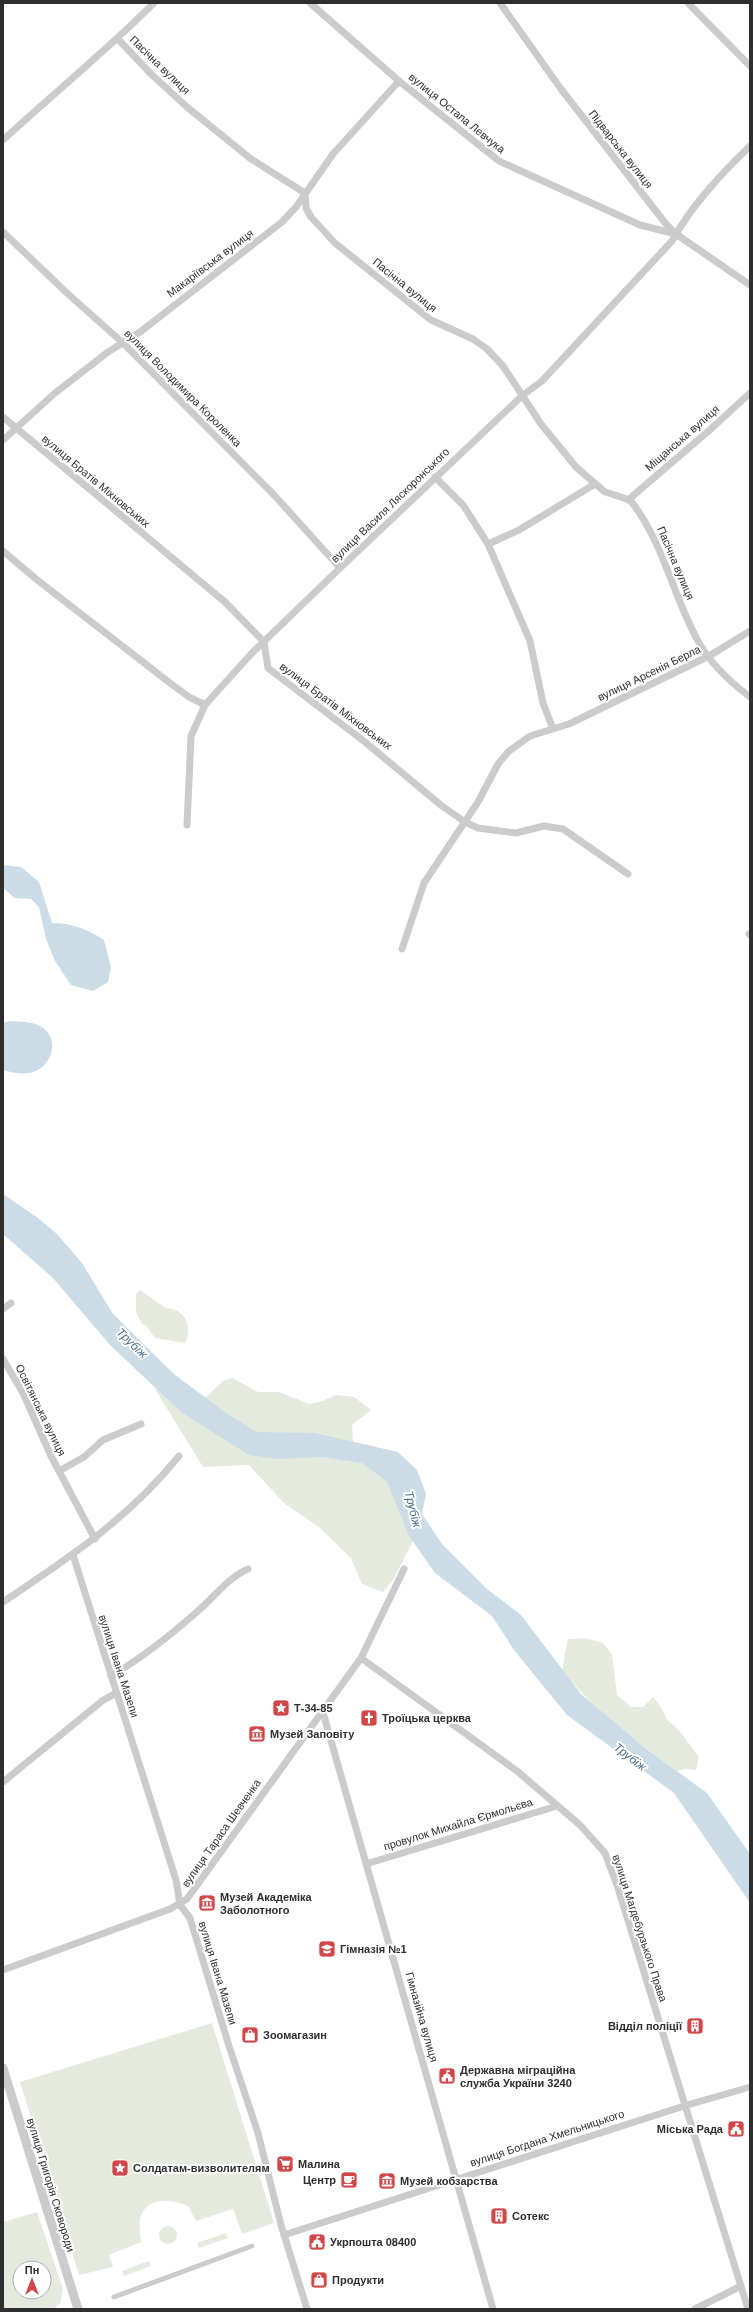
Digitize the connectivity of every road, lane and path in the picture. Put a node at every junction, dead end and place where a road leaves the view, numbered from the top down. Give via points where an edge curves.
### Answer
1 (154, 3) edge
2 (310, 3) edge
3 (500, 3) edge
4 (688, 3) edge
5 (118, 39) junction
6 (750, 66) edge
7 (399, 81) junction
8 (3, 140) edge
9 (750, 146) edge
10 (305, 193) junction
11 (3, 232) edge
12 (676, 234) junction
13 (750, 285) edge
14 (123, 343) junction
15 (750, 392) edge
16 (523, 395) junction
17 (3, 417) edge
18 (15, 429) junction
19 (3, 440) edge
20 (435, 477) junction
21 (594, 484) junction
22 (628, 500) junction
23 (488, 544) junction
24 (3, 551) edge
25 (340, 568) junction
26 (750, 631) edge
27 (264, 642) junction
28 (709, 656) junction
29 (750, 697) edge
30 (205, 705) junction
31 (553, 728) junction
32 (465, 822) junction
33 (187, 825) dead end
34 (628, 874) dead end
35 (402, 949) dead end
36 (11, 1303) dead end
37 (3, 1309) edge
38 (3, 1359) edge
39 (141, 1424) dead end
40 (179, 1456) dead end
41 (59, 1471) junction
42 (95, 1539) junction
43 (73, 1556) junction
44 (248, 1569) dead end
45 (404, 1569) dead end
46 (3, 1602) edge
47 (361, 1658) junction
48 (111, 1676) junction
49 (116, 1693) junction
50 (322, 1709) junction
51 (3, 1782) edge
52 (558, 1806) junction
53 (366, 1864) junction
54 (180, 1904) junction
55 (3, 1970) edge
56 (3, 2068) edge
57 (750, 2087) edge
58 (684, 2106) junction
59 (456, 2179) junction
60 (284, 2235) junction
61 (252, 2246) dead end
62 (741, 2286) junction
63 (114, 2297) dead end
64 (78, 2309) edge
65 (307, 2309) edge
66 (493, 2309) edge
67 (695, 2309) edge
68 (748, 2309) edge

1 - 5 street
2 - 7 street, вулиця Остапа Левчука
3 - 12 street, Підварська вулиця via 569,100 658,215
4 - 6 street
5 - 8 street via 87,63
5 - 10 street, Пасічна вулиця via 152,75 251,159
7 - 10 street, Макаріївська вулиця via 333,154
7 - 12 street, вулиця Остапа Левчука via 499,161 640,225
9 - 12 street, вулиця Василя Ляскоронського via 719,176 680,224
10 - 14 street, Макаріївська вулиця via 282,222
10 - 16 street, Пасічна вулиця via 306,208 311,217 335,243 431,320 481,344 503,366
11 - 14 street, вулиця Володимира Короленка
12 - 13 street, Підварська вулиця
12 - 16 street, вулиця Василя Ляскоронського via 542,381
14 - 18 street, Макаріївська вулиця via 56,393
14 - 25 street, вулиця Володимира Короленка via 275,496
15 - 22 street, Міщанська вулиця
16 - 20 street, вулиця Василя Ляскоронського
16 - 21 street, Пасічна вулиця via 553,441
17 - 18 street, вулиця Братів Міхновських
18 - 19 street, Макаріївська вулиця
18 - 27 street, вулиця Братів Міхновських via 225,602
20 - 23 street via 463,505
20 - 25 street, вулиця Василя Ляскоронського
21 - 22 street, Пасічна вулиця via 611,495
21 - 23 street via 519,530
22 - 28 street, Пасічна вулиця via 639,512 657,542 696,638
23 - 31 street via 530,641 543,703
24 - 30 street via 164,678 189,697
25 - 27 street, вулиця Василя Ляскоронського
26 - 28 street, вулиця Арсенія Берла
27 - 30 street, вулиця Василя Ляскоронського
27 - 32 street, вулиця Братів Міхновських via 268,668
28 - 29 street, Пасічна вулиця via 728,680
28 - 31 street, вулиця Арсенія Берла via 569,724
30 - 33 street, вулиця Василя Ляскоронського via 191,736
31 - 32 street, вулиця Арсенія Берла via 530,736 509,751 496,768 482,797
32 - 34 street, вулиця Братів Міхновських via 478,828 516,833 544,826 563,829
32 - 35 street, вулиця Арсенія Берла via 424,883
36 - 37 street
38 - 41 street, Освітянська вулиця via 23,1393
39 - 41 street, Освітянська вулиця via 103,1440 84,1457
40 - 42 street via 142,1498
41 - 42 street, Освітянська вулиця
42 - 43 street
43 - 46 street
43 - 48 street, вулиця Івана Мазепи
44 - 48 street via 236,1576 179,1626
45 - 47 street, вулиця Тараса Шевченка
47 - 50 street, вулиця Тараса Шевченка
47 - 52 street, вулиця Магдебурзького Права via 513,1768
48 - 49 street, вулиця Івана Мазепи
49 - 51 street via 102,1701
49 - 54 street, вулиця Івана Мазепи via 176,1880
50 - 53 street, Гімназійна вулиця
50 - 54 street, вулиця Тараса Шевченка via 198,1886
52 - 53 street, провулок Михайла Єрмольєва
52 - 58 street, вулиця Магдебурзького Права via 598,1843 607,1859
53 - 59 street, Гімназійна вулиця
54 - 55 street, вулиця Тараса Шевченка
54 - 60 street, вулиця Івана Мазепи via 190,1918 258,2133
56 - 64 street, вулиця Григорія Сковороди
57 - 58 street, вулиця Богдана Хмельницького
58 - 59 street, вулиця Богдана Хмельницького
58 - 62 street, вулиця Магдебурзького Права
59 - 60 street, вулиця Богдана Хмельницького
59 - 66 street, Гімназійна вулиця
60 - 65 street, вулиця Івана Мазепи
61 - 63 street
62 - 67 street
62 - 68 street, вулиця Магдебурзького Права

